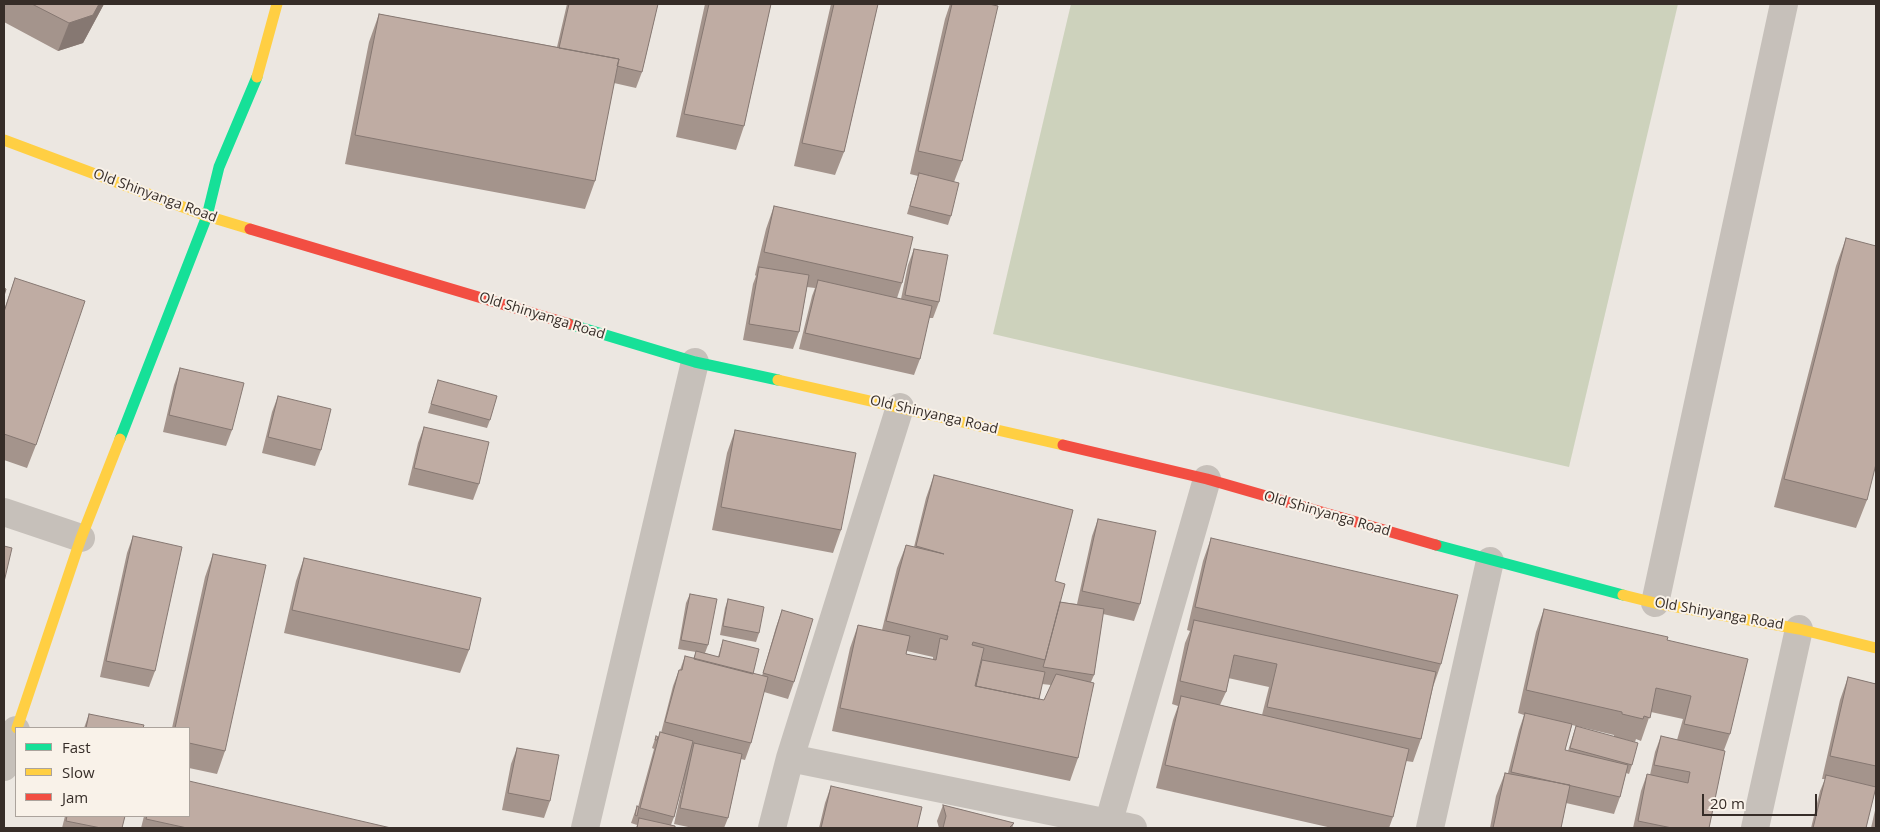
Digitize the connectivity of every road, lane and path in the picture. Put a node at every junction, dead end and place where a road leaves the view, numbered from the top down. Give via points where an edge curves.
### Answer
1 (277, 4) edge
2 (1784, 4) edge
3 (4, 140) edge
4 (207, 216) junction
5 (695, 362) junction
6 (900, 407) junction
7 (1207, 479) junction
8 (4, 512) edge
9 (81, 538) junction
10 (1490, 561) junction
11 (1655, 603) junction
12 (1800, 629) junction
13 (1876, 648) edge
14 (17, 727) edge
15 (15, 732) edge
16 (790, 758) junction
17 (4, 767) edge
18 (1116, 826) edge
19 (585, 828) edge
20 (772, 828) edge
21 (1430, 828) edge
22 (1755, 828) edge

1 - 4 main road via 261,66 219,167
2 - 11 street
3 - 4 main road, Old Shinyanga Road
4 - 5 main road, Old Shinyanga Road
4 - 9 main road
5 - 6 main road, Old Shinyanga Road
5 - 19 street
6 - 7 main road, Old Shinyanga Road
6 - 16 street
7 - 10 main road, Old Shinyanga Road
7 - 18 street
8 - 9 street
9 - 14 main road
10 - 11 main road, Old Shinyanga Road
10 - 21 street
11 - 12 main road, Old Shinyanga Road
12 - 13 main road, Old Shinyanga Road
12 - 22 street
15 - 17 street
16 - 18 street
16 - 20 street

